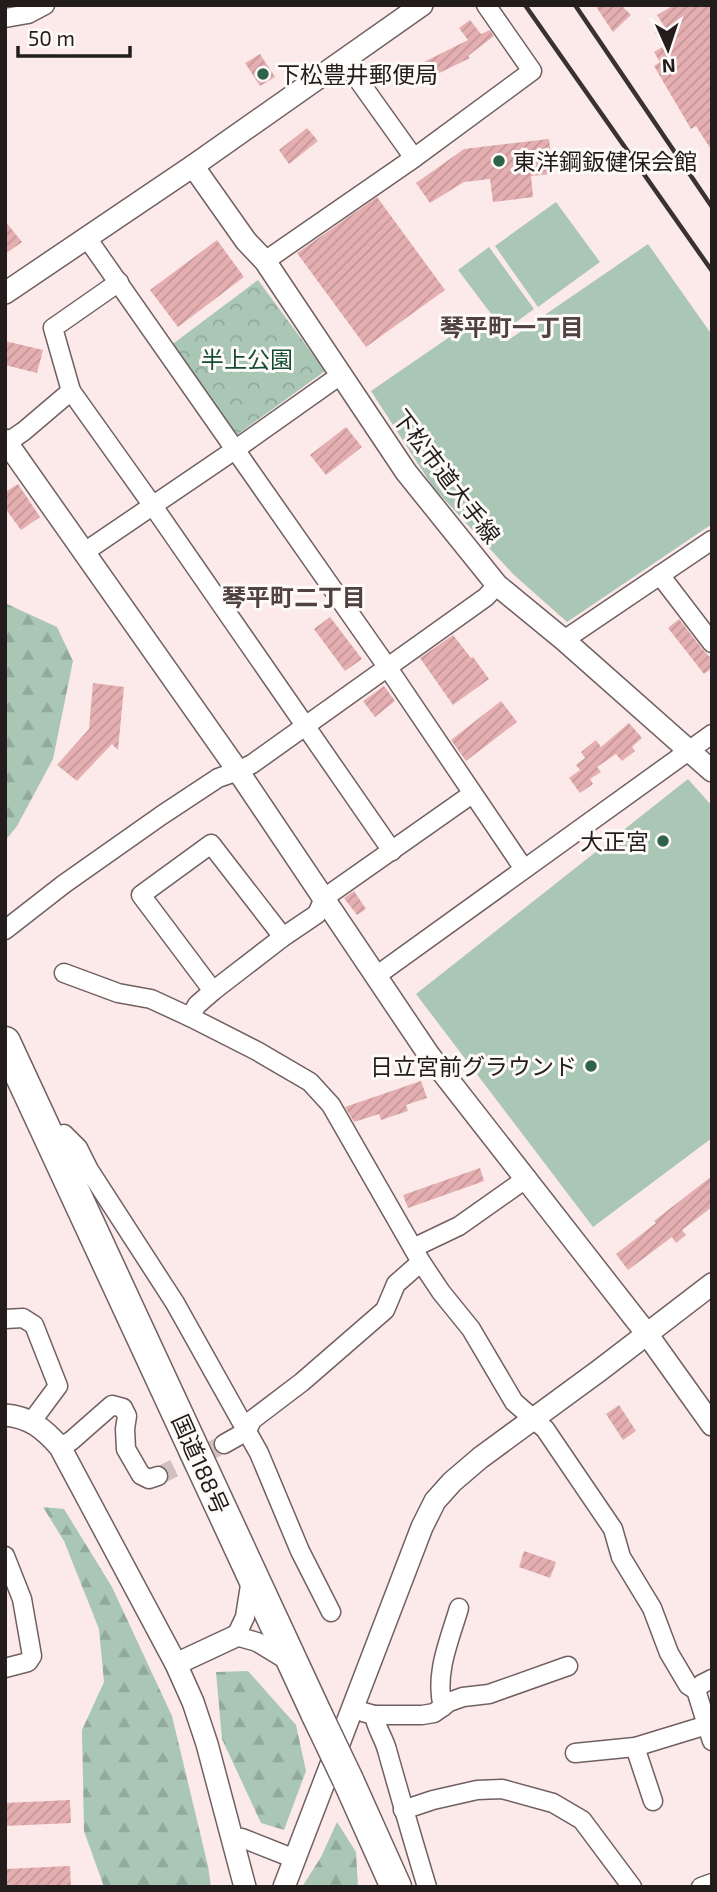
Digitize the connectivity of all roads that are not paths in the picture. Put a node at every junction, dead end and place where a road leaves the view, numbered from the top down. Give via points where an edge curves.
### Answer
1 (45, 5) edge
2 (422, 5) edge
3 (486, 5) edge
4 (5, 18) edge
5 (344, 60) junction
6 (414, 158) junction
7 (193, 166) junction
8 (87, 238) junction
9 (265, 261) junction
10 (119, 282) junction
11 (5, 293) edge
12 (342, 374) junction
13 (71, 391) junction
14 (6, 442) edge
15 (236, 449) junction
16 (153, 506) junction
17 (712, 540) edge
18 (83, 553) junction
19 (660, 575) junction
20 (497, 584) junction
21 (564, 640) junction
22 (712, 643) edge
23 (388, 668) junction
24 (306, 725) junction
25 (712, 734) edge
26 (688, 750) junction
27 (238, 771) junction
28 (712, 771) edge
29 (472, 794) junction
30 (392, 850) junction
31 (524, 869) junction
32 (324, 898) junction
33 (5, 930) edge
34 (283, 937) junction
35 (64, 973) dead end
36 (376, 976) junction
37 (213, 991) junction
38 (190, 1017) junction
39 (5, 1042) edge
40 (50, 1137) junction
41 (527, 1178) junction
42 (417, 1255) junction
43 (712, 1284) edge
44 (5, 1319) edge
45 (647, 1334) junction
46 (5, 1415) edge
47 (533, 1420) junction
48 (32, 1421) junction
49 (712, 1425) edge
50 (247, 1431) junction
51 (224, 1444) tunnel mouth
52 (60, 1447) junction
53 (158, 1476) dead end
54 (5, 1556) edge
55 (252, 1576) junction
56 (459, 1608) dead end
57 (331, 1612) dead end
58 (236, 1636) junction
59 (293, 1663) junction
60 (176, 1664) junction
61 (568, 1666) dead end
62 (5, 1668) edge
63 (712, 1679) edge
64 (696, 1690) junction
65 (443, 1707) junction
66 (353, 1709) junction
67 (374, 1715) junction
68 (709, 1733) edge
69 (635, 1747) junction
70 (575, 1753) dead end
71 (653, 1801) dead end
72 (403, 1810) junction
73 (233, 1838) junction
74 (295, 1859) junction
75 (712, 1882) edge
76 (245, 1887) edge
77 (284, 1887) edge
78 (396, 1887) edge
79 (427, 1887) edge
80 (632, 1887) edge
81 (701, 1887) edge

1 - 4 street
2 - 5 street
3 - 6 street via 532,71
5 - 6 street
5 - 7 street
6 - 9 street
7 - 8 street
7 - 9 street, 下松市道大手線
8 - 10 street
8 - 11 street
9 - 12 street, 下松市道大手線
10 - 13 street via 53,328
10 - 15 street
12 - 15 street
12 - 20 street, 下松市道大手線 via 406,472
13 - 14 street
13 - 16 street
14 - 18 street
15 - 16 street
15 - 23 street
16 - 18 street
16 - 24 street
17 - 19 street
18 - 27 street
19 - 21 street
19 - 22 street
20 - 21 street, 下松市道大手線
20 - 23 street via 486,597
21 - 26 street, 下松市道大手線
23 - 24 street
23 - 29 street
24 - 27 street
24 - 30 street
25 - 26 street
26 - 28 street, 下松市道大手線
26 - 31 street
27 - 32 street
27 - 33 street via 218,778 162,815
29 - 30 street
29 - 31 street
30 - 32 street
31 - 36 street
32 - 34 street via 317,914
32 - 36 street
34 - 37 street
34 - 37 street via 211,844 141,895
35 - 38 street via 118,993 151,999
36 - 41 street via 429,1055
37 - 38 street
38 - 42 street via 310,1082 331,1105
39 - 40 highway, 国道188号
40 - 50 street via 64,1134 78,1148 175,1303
40 - 55 highway, 国道188号
41 - 42 street
41 - 45 street
42 - 47 street via 471,1329 514,1402
42 - 50 street via 396,1284 385,1310 251,1420
43 - 45 street
44 - 48 street via 23,1318 34,1325 58,1386
45 - 47 street
45 - 49 street
46 - 48 street
47 - 64 street via 545,1429 613,1529 621,1557 652,1608 669,1653 688,1685
47 - 66 street via 480,1458 435,1501
48 - 52 street
50 - 51 street
50 - 57 street
52 - 53 street via 112,1405 123,1408 126,1449 141,1475 149,1479
52 - 60 street
54 - 62 street via 22,1599 32,1656 28,1662
55 - 58 street via 245,1617
55 - 59 highway, 国道188号
56 - 65 street via 443,1662
58 - 59 street via 257,1642
58 - 60 street
59 - 78 highway, 国道188号, bridge
60 - 73 street via 207,1744
61 - 65 street
63 - 64 street
64 - 68 street
65 - 67 street via 422,1715
66 - 67 street
66 - 74 street
67 - 72 street
68 - 69 street
69 - 70 street
69 - 71 street
72 - 79 street
72 - 80 street via 477,1790 502,1789 553,1803 582,1820
73 - 74 street
73 - 76 street
74 - 77 street
75 - 81 street

